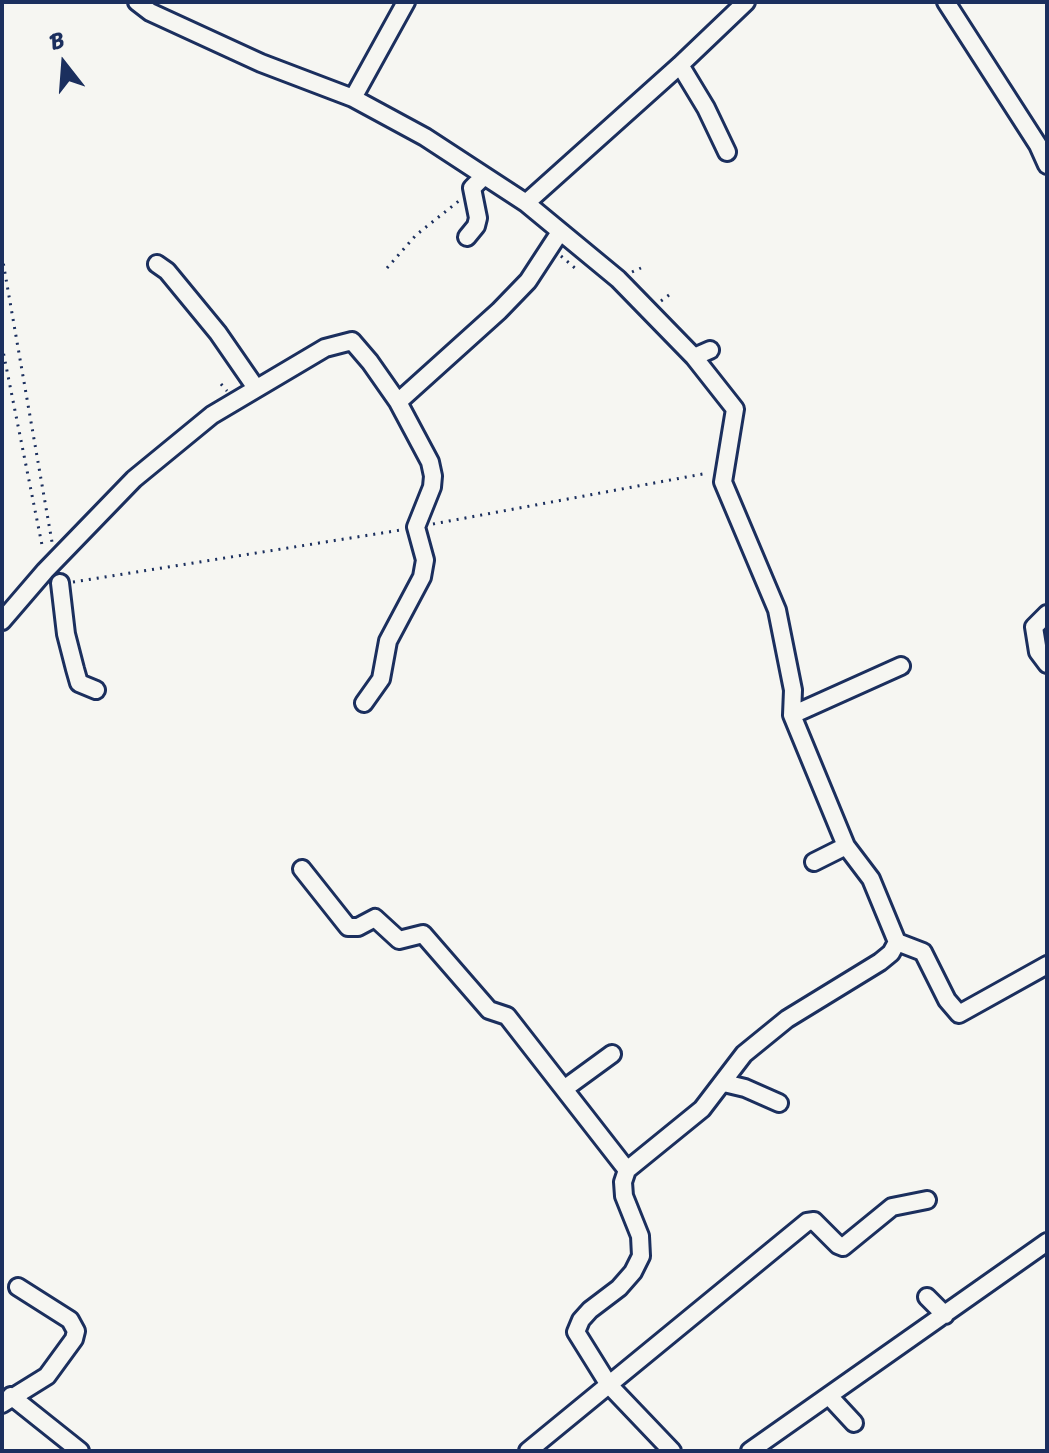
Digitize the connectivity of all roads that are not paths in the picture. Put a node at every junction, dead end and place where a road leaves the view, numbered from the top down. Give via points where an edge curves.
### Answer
1 (137, 2) edge
2 (406, 2) edge
3 (746, 2) edge
4 (946, 2) edge
5 (680, 65) junction
6 (353, 98) junction
7 (727, 152) dead end
8 (1047, 165) edge
9 (484, 176) junction
10 (526, 203) junction
11 (467, 237) dead end
12 (556, 239) junction
13 (157, 264) dead end
14 (256, 388) junction
15 (398, 402) junction
16 (60, 583) road end
17 (1047, 614) edge
18 (2, 621) edge
19 (1047, 664) edge
20 (901, 666) dead end
21 (96, 690) dead end
22 (364, 703) dead end
23 (792, 715) junction
24 (846, 846) junction
25 (814, 862) dead end
26 (302, 869) dead end
27 (897, 942) junction
28 (1047, 965) edge
29 (612, 1054) dead end
30 (724, 1083) junction
31 (564, 1089) junction
32 (779, 1103) dead end
33 (627, 1170) junction
34 (927, 1200) dead end
35 (1047, 1242) edge
36 (18, 1287) dead end
37 (927, 1297) dead end
38 (945, 1315) junction
39 (609, 1385) junction
40 (829, 1396) junction
41 (6, 1400) edge
42 (854, 1423) dead end
43 (80, 1451) edge
44 (528, 1451) edge
45 (672, 1451) edge
46 (750, 1451) edge

1 - 6 street via 261,63
2 - 6 street
3 - 5 street
4 - 8 street
5 - 7 street
5 - 10 street
6 - 9 street
9 - 10 street
9 - 11 street via 472,188 478,218
10 - 12 street
12 - 15 street via 528,281 499,311
12 - 23 street via 618,279 702,353 735,409 723,482 777,610 793,690
13 - 14 street via 218,333
14 - 15 street via 325,348 352,341
14 - 18 street via 212,415 134,479
15 - 22 street via 433,476 418,536 425,567 388,641 381,679
16 - 21 street via 79,683
17 - 19 street via 1034,627 1038,652
20 - 23 street
23 - 24 street
24 - 25 street
24 - 27 street via 871,879
26 - 31 street via 348,927 375,918 399,940 423,934 489,1010 507,1016
27 - 28 street via 923,952 959,1014
27 - 30 street via 880,962 787,1019 744,1054
29 - 31 street
30 - 32 street
30 - 33 street via 702,1109
31 - 33 street
33 - 39 street via 624,1196 640,1236 641,1256 633,1272 590,1310 576,1332
34 - 39 street via 892,1207 843,1247 814,1221 807,1222
35 - 38 street
36 - 41 street via 70,1320 76,1331 47,1376
37 - 38 street
38 - 40 street
39 - 44 street
39 - 45 street
40 - 42 street
40 - 46 street
41 - 43 street

